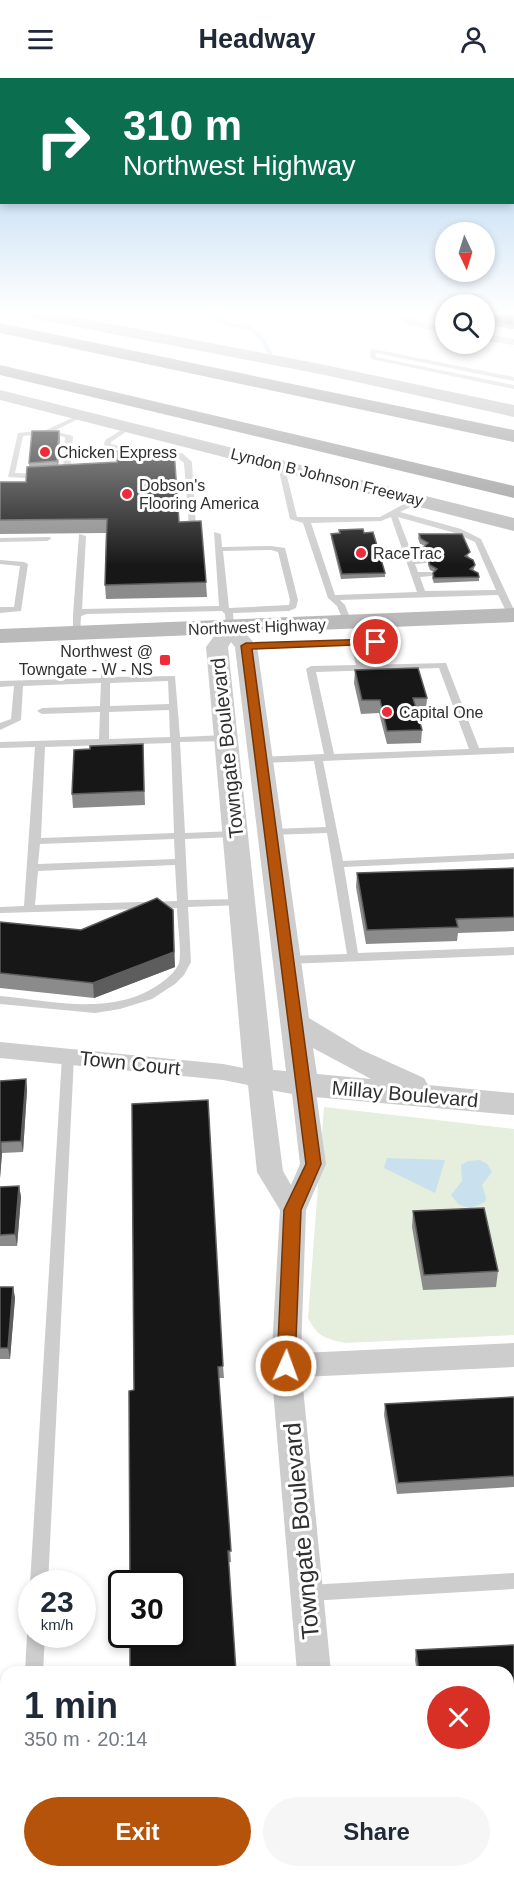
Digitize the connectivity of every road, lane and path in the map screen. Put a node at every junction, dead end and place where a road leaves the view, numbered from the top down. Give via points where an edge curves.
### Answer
1 (12, 398) edge
2 (92, 398) edge
3 (119, 398) edge
4 (335, 398) edge
5 (453, 398) edge
6 (158, 407) junction
7 (514, 411) edge
8 (82, 415) junction
9 (130, 427) junction
10 (47, 432) junction
11 (514, 436) edge
12 (199, 444) junction
13 (179, 455) junction
14 (280, 464) junction
15 (514, 492) edge
16 (418, 500) junction
17 (393, 513) junction
18 (306, 521) junction
19 (514, 525) edge
20 (193, 526) edge
21 (217, 534) dead end
22 (82, 536) edge
23 (47, 539) edge
24 (0, 540) edge
25 (481, 546) junction
26 (465, 547) edge
27 (422, 548) edge
28 (219, 549) junction
29 (406, 549) junction
30 (410, 561) junction
31 (426, 561) edge
32 (0, 562) edge
33 (431, 574) edge
34 (415, 575) junction
35 (501, 592) junction
36 (422, 594) junction
37 (332, 598) junction
38 (0, 610) edge
39 (514, 622) edge
40 (77, 624) junction
41 (229, 628) junction
42 (351, 633) junction
43 (0, 636) edge
44 (106, 651) junction
45 (0, 655) edge
46 (361, 667) junction
47 (105, 680) junction
48 (19, 683) junction
49 (0, 684) edge
50 (174, 707) junction
51 (105, 709) junction
52 (42, 711) dead end
53 (0, 727) edge
54 (226, 738) junction
55 (175, 740) junction
56 (104, 742) junction
57 (40, 744) junction
58 (0, 746) edge
59 (514, 750) edge
60 (475, 751) junction
61 (330, 757) junction
62 (318, 758) junction
63 (261, 760) junction
64 (332, 830) junction
65 (271, 832) junction
66 (235, 834) junction
67 (178, 836) junction
68 (35, 841) junction
69 (514, 856) edge
70 (180, 862) junction
71 (338, 864) junction
72 (33, 868) junction
73 (242, 902) junction
74 (183, 904) junction
75 (0, 910) edge
76 (29, 910) junction
77 (514, 951) edge
78 (353, 957) junction
79 (287, 960) junction
80 (0, 1000) edge
81 (295, 1022) junction
82 (0, 1050) edge
83 (68, 1057) junction
84 (260, 1080) junction
85 (303, 1085) junction
86 (449, 1098) junction
87 (514, 1104) edge
88 (292, 1210) junction
89 (514, 1355) edge
90 (286, 1366) junction
91 (40, 1570) edge
92 (514, 1581) edge
93 (306, 1593) junction
94 (35, 1648) edge
95 (34, 1666) edge
96 (313, 1666) edge

1 - 8 main road, Lyndon B Johnson Freeway
2 - 6 highway
3 - 6 highway, Lyndon B Johnson Freeway
4 - 11 highway
5 - 7 main road
6 - 15 highway, Lyndon B Johnson Freeway
8 - 9 main road, Lyndon B Johnson Freeway
8 - 10 lane
9 - 12 main road, Lyndon B Johnson Freeway
9 - 13 lane via 110,437 108,445 141,453
10 - 10 lane via 20,434 11,475 55,476 67,472 69,436
12 - 13 lane
12 - 14 main road, Lyndon B Johnson Freeway
13 - 20 lane via 188,462
14 - 16 main road, Lyndon B Johnson Freeway
14 - 18 lane via 291,515
16 - 17 lane
16 - 19 main road, Lyndon B Johnson Freeway
17 - 18 lane via 381,519
17 - 25 lane via 458,531
17 - 29 lane
18 - 37 lane
21 - 28 lane
22 - 40 lane
23 - 24 lane
25 - 26 lane
25 - 35 lane via 482,559
27 - 29 lane
28 - 41 lane
28 - 41 lane via 282,550 294,600 289,608
29 - 30 lane
30 - 31 lane
30 - 34 lane
32 - 38 lane via 24,564 18,609
33 - 34 lane
34 - 36 lane
35 - 36 lane
35 - 39 lane
36 - 37 lane
37 - 42 lane via 341,605
39 - 42 main road, Northwest Highway
40 - 41 main road, Northwest Highway
40 - 43 main road, Northwest Highway
41 - 42 main road, Northwest Highway
41 - 44 main road, Northwest Highway
41 - 54 street, Towngate Boulevard
41 - 63 street, Towngate Boulevard
42 - 46 lane
44 - 45 main road, Northwest Highway
44 - 47 lane
46 - 60 lane via 443,665
46 - 61 lane via 311,669
47 - 48 lane
47 - 50 lane via 172,678
47 - 51 lane
48 - 49 lane
48 - 53 lane via 16,720
50 - 51 lane
50 - 55 lane
51 - 52 lane
51 - 56 lane
54 - 55 lane
54 - 66 street, Towngate Boulevard
55 - 56 lane
55 - 67 lane
56 - 57 lane
57 - 58 lane
57 - 68 lane
59 - 60 lane
60 - 61 lane
61 - 62 lane
62 - 63 lane
62 - 64 lane
63 - 65 street, Towngate Boulevard
64 - 65 lane
64 - 71 lane
65 - 66 street
65 - 79 street, Towngate Boulevard
66 - 67 lane
66 - 73 street, Towngate Boulevard
67 - 68 lane
67 - 70 lane
68 - 72 lane
69 - 71 lane
70 - 72 lane
70 - 74 lane
71 - 78 lane
72 - 76 lane
73 - 74 lane
73 - 84 street, Towngate Boulevard
74 - 76 lane
74 - 80 lane via 185,962 181,973 167,986 129,1003 102,1009
75 - 76 lane
77 - 78 lane
78 - 79 lane
79 - 81 street, Towngate Boulevard
81 - 85 street, Towngate Boulevard
81 - 86 street via 328,1047 377,1072
82 - 83 street, Town Court
83 - 84 street, Town Court via 223,1072
83 - 91 lane
84 - 85 street, Millay Boulevard
84 - 88 street, Towngate Boulevard via 270,1172
85 - 86 street, Millay Boulevard
85 - 88 street, Towngate Boulevard via 313,1164
86 - 87 street, Millay Boulevard
88 - 90 street, Towngate Boulevard
89 - 90 street
90 - 93 street, Towngate Boulevard
92 - 93 lane
93 - 96 street, Towngate Boulevard
94 - 95 lane

